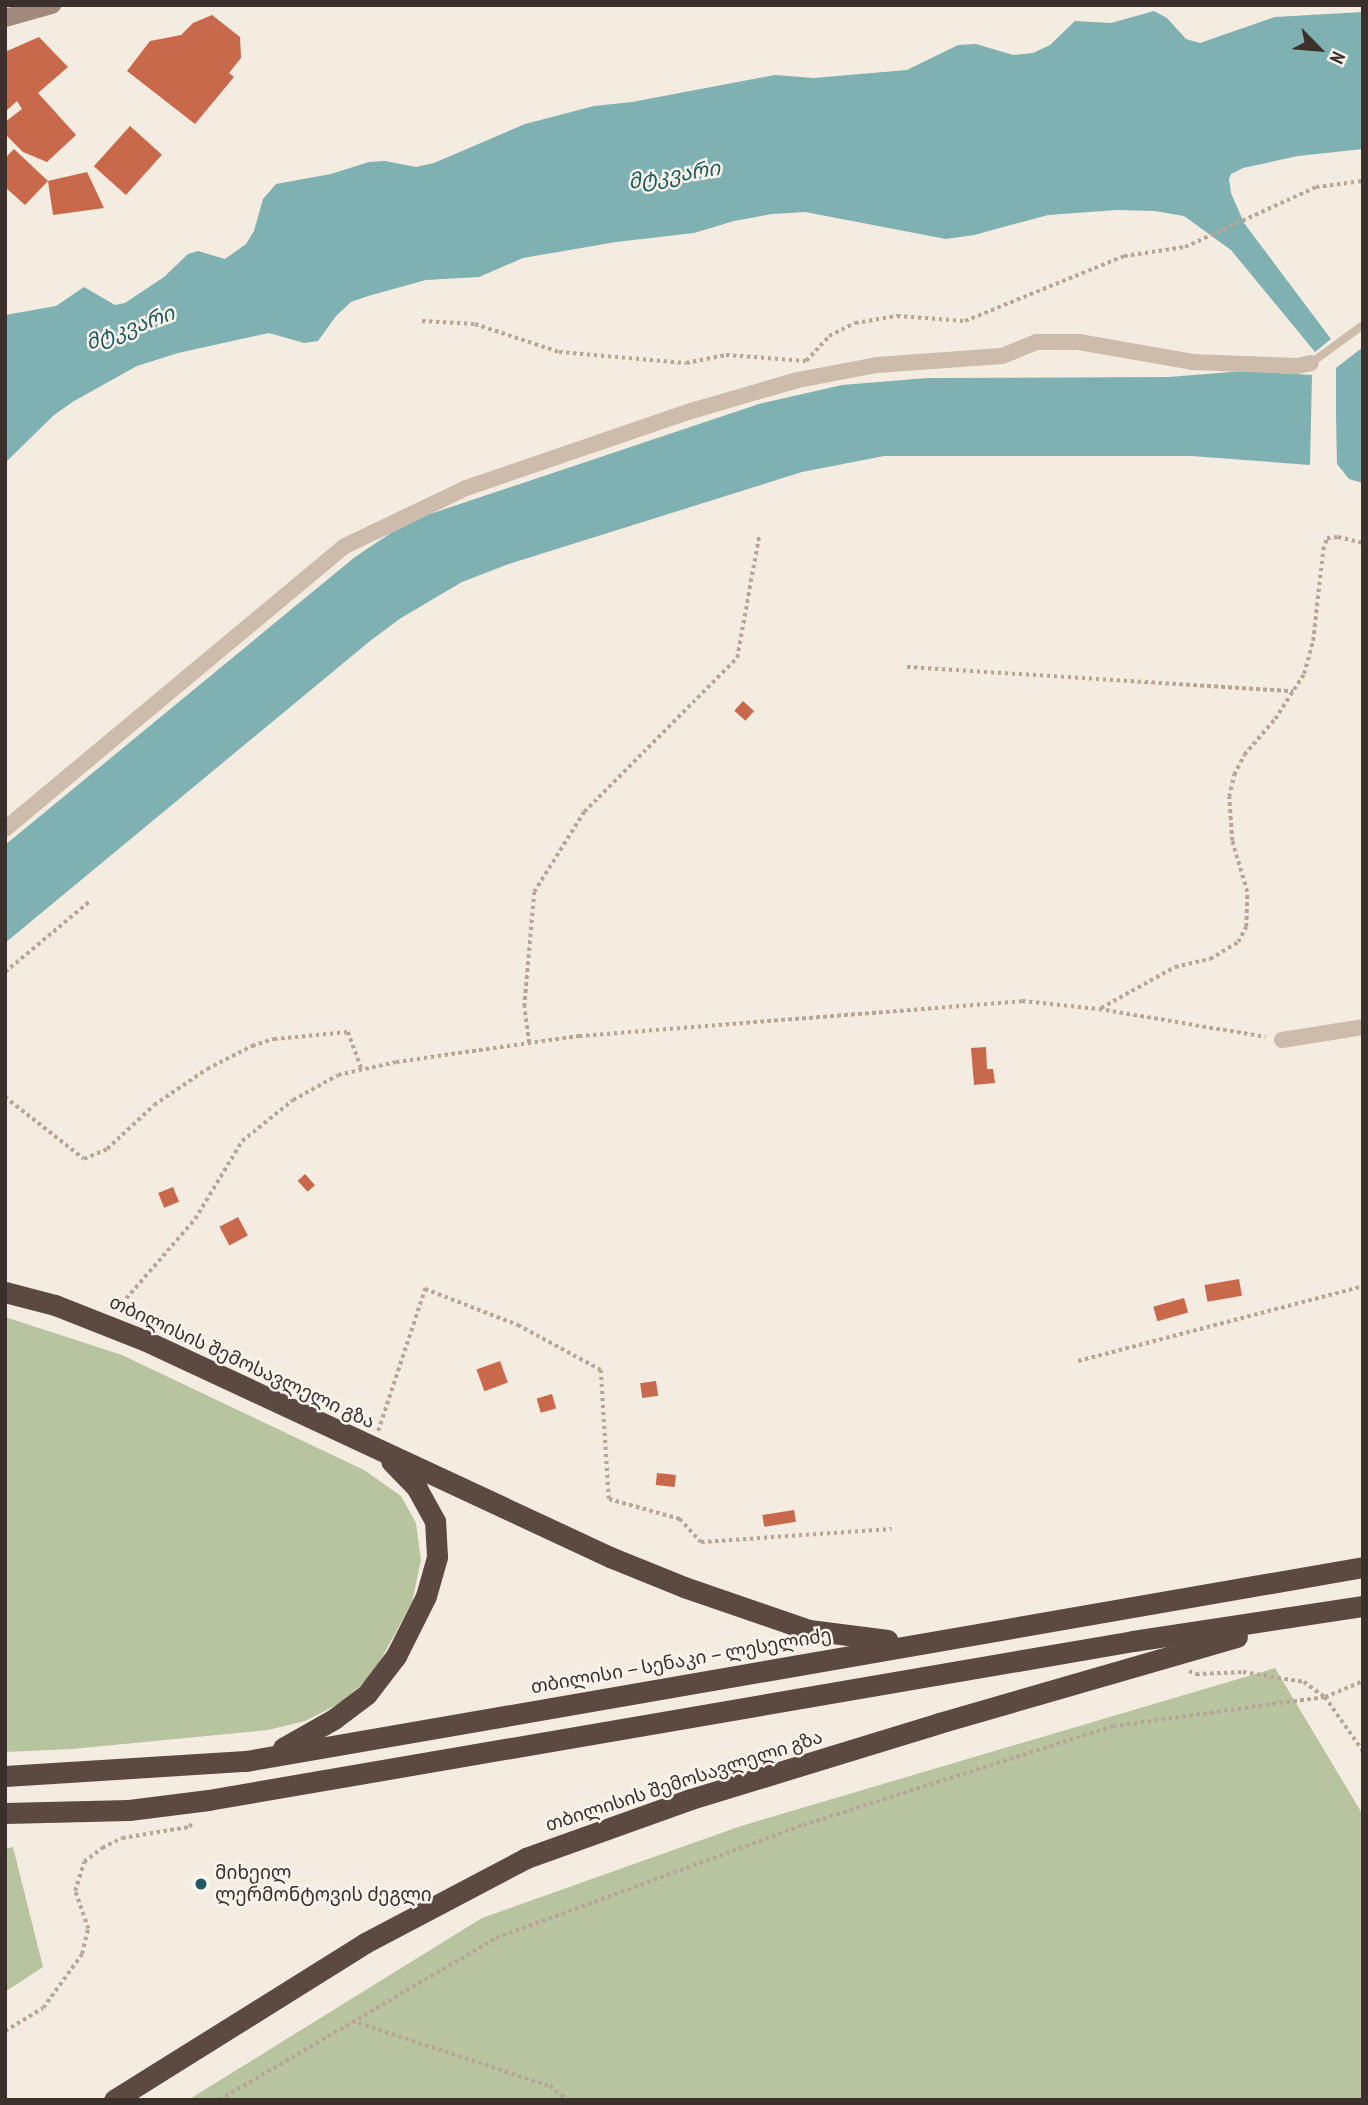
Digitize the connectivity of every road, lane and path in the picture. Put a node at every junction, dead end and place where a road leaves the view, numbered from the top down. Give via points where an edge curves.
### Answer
1 (52, 5) edge
2 (5, 18) edge
3 (1363, 181) edge
4 (422, 321) dead end
5 (1363, 326) edge
6 (806, 361) junction
7 (1311, 363) joint
8 (797, 368) dead end
9 (759, 536) dead end
10 (1363, 543) edge
11 (907, 667) dead end
12 (1293, 691) junction
13 (5, 828) edge
14 (90, 901) dead end
15 (5, 972) edge
16 (1098, 1009) junction
17 (1363, 1027) edge
18 (1283, 1040) joint
19 (529, 1044) junction
20 (362, 1070) junction
21 (5, 1097) edge
22 (1363, 1286) edge
23 (5, 1292) edge
24 (102, 1321) junction
25 (1077, 1361) dead end
26 (374, 1449) junction
27 (891, 1528) dead end
28 (1363, 1567) edge
29 (1363, 1606) edge
30 (1316, 1614) junction
31 (935, 1640) junction
32 (1163, 1658) junction
33 (1363, 1681) edge
34 (1325, 1697) junction
35 (1363, 1751) edge
36 (267, 1757) junction
37 (5, 1776) edge
38 (208, 1800) junction
39 (5, 1814) edge
40 (352, 2021) junction
41 (5, 2031) edge
42 (114, 2100) edge
43 (219, 2100) edge
44 (568, 2100) edge

1 - 2 main road
3 - 6 path via 1316,187 1185,247 1124,256 965,321 897,316 855,323 829,336
4 - 6 path via 475,324 559,352 686,363 726,355
5 - 7 lane
6 - 8 path
7 - 13 street via 1192,362 1079,342 1036,342 1002,356 877,365 798,380 691,411 467,488 345,546
9 - 19 path via 737,658 584,812 534,892 524,1007
10 - 12 path via 1327,538 1313,641 1304,674
11 - 12 path
12 - 16 path via 1244,755 1229,797 1232,841 1248,892 1246,927 1238,942 1210,959 1175,967
14 - 15 path
16 - 18 path
16 - 19 path via 1022,1001 579,1036
17 - 18 street
19 - 20 path
20 - 21 path via 348,1032 274,1039 208,1069 154,1105 107,1149 84,1158
20 - 24 path via 338,1075 293,1100 242,1141 195,1219 124,1304
22 - 25 path
23 - 24 highway, თბილისის შემოსავლელი გზა
24 - 26 highway, თბილისის შემოსავლელი გზა
26 - 27 path via 425,1290 518,1325 601,1370 609,1499 680,1519 701,1542
26 - 31 highway, თბილისის შემოსავლელი გზა via 610,1557 770,1618 839,1636
26 - 36 highway, თბილისის შემოსავლელი გზა via 417,1488 435,1521 437,1557 426,1596 396,1656 367,1694 334,1719
28 - 31 highway, თბილისი — სენაკი — ლესელიძე
29 - 30 highway
30 - 32 highway, თბილისის შემოსავლელი გზა
30 - 38 highway
31 - 36 highway, თბილისი — სენაკი — ლესელიძე
32 - 34 path via 1196,1674 1243,1672 1304,1682
32 - 42 highway, თბილისის შემოსავლელი გზა via 691,1799 526,1858 365,1943
33 - 34 path
34 - 35 path
34 - 40 path via 1113,1726 803,1825 496,1938
36 - 37 highway, თბილისი — სენაკი — ლესელიძე
38 - 39 highway via 130,1810
38 - 41 path via 189,1827 122,1838 84,1862 75,1891 88,1929 82,1954 43,2008
40 - 43 path
40 - 44 path via 550,2086

